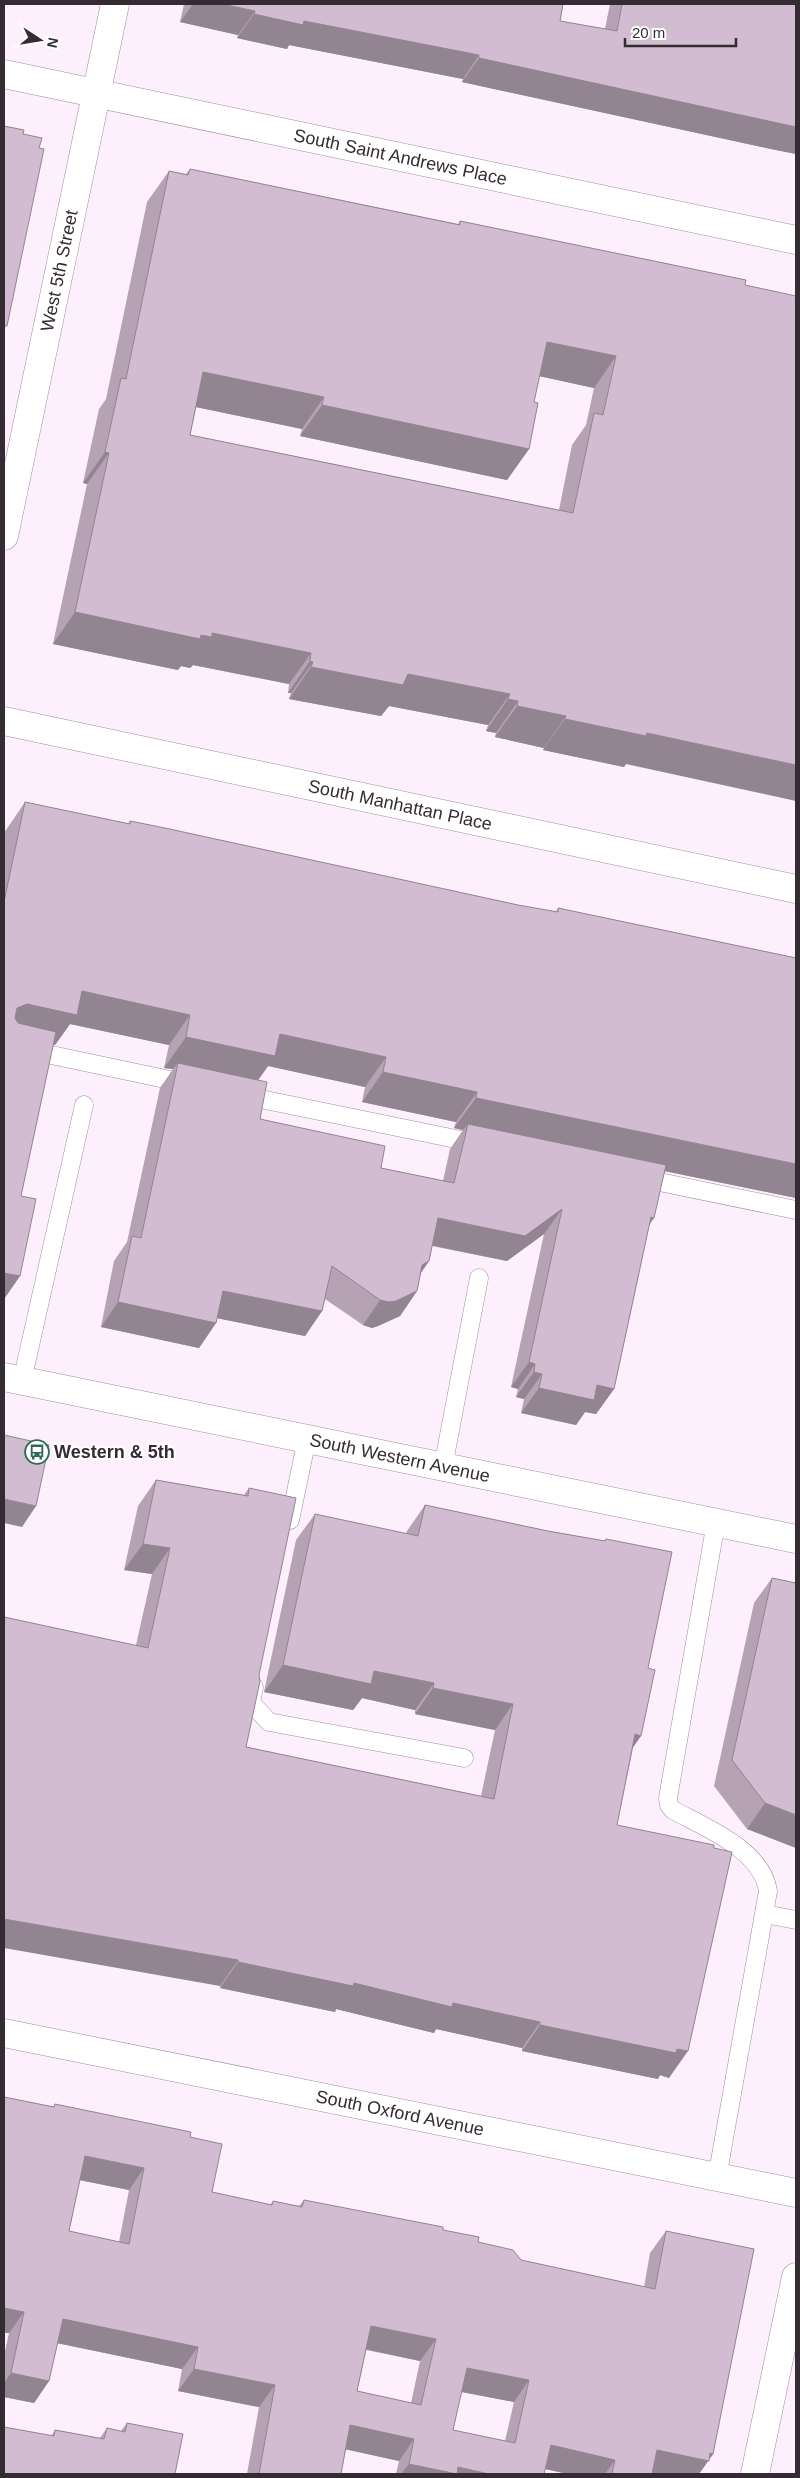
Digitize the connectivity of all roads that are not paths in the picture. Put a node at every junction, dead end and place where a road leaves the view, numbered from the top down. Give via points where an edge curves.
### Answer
1 (115, 4) edge
2 (4, 74) edge
3 (96, 92) junction
4 (796, 240) edge
5 (4, 536) edge
6 (4, 721) edge
7 (796, 889) edge
8 (4, 1046) edge
9 (209, 1088) edge
10 (229, 1092) edge
11 (84, 1105) dead end
12 (493, 1147) edge
13 (620, 1174) edge
14 (796, 1210) edge
15 (480, 1278) dead end
16 (13, 1379) edge
17 (307, 1439) junction
18 (442, 1467) junction
19 (716, 1522) junction
20 (286, 1535) edge
21 (796, 1539) edge
22 (259, 1666) edge
23 (464, 1758) dead end
24 (764, 1914) junction
25 (796, 1920) edge
26 (4, 2033) edge
27 (717, 2178) junction
28 (796, 2193) edge
29 (796, 2277) edge
30 (755, 2474) edge

1 - 3 street, West 5th Street
2 - 3 street, South Saint Andrews Place
3 - 4 street, South Saint Andrews Place
3 - 5 street, West 5th Street
6 - 7 street, South Manhattan Place
8 - 9 lane
10 - 12 lane
11 - 16 lane
13 - 14 lane
15 - 18 lane
16 - 17 street, South Western Avenue
17 - 18 street, South Western Avenue
17 - 20 lane
18 - 19 street, South Western Avenue
19 - 21 street, South Western Avenue
19 - 24 lane via 668,1798 673,1810 742,1849 767,1882
22 - 23 lane via 251,1703 269,1722
24 - 25 lane
24 - 27 lane
26 - 27 street, South Oxford Avenue
27 - 28 street, South Oxford Avenue
29 - 30 street

